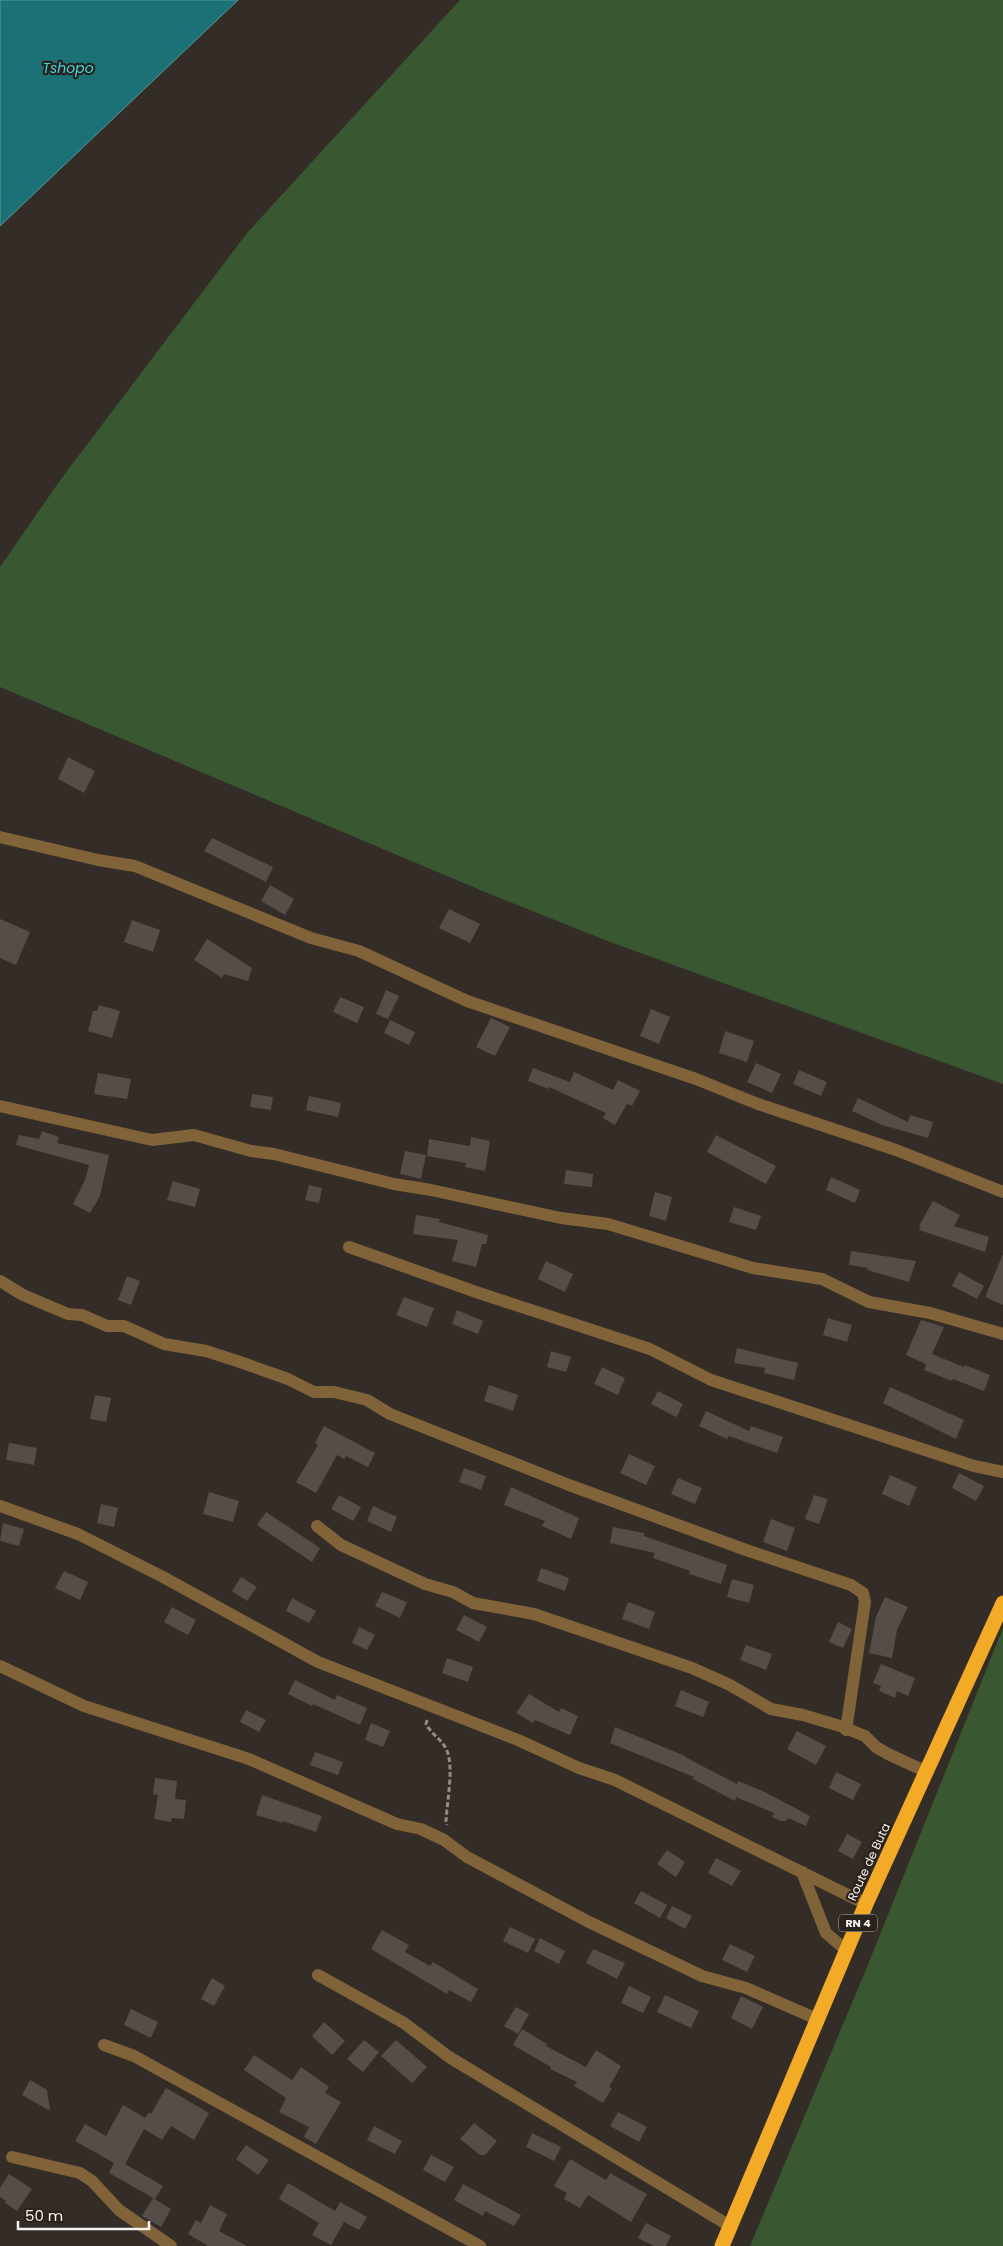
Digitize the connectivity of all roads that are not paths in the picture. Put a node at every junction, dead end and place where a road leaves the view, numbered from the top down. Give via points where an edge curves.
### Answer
1 (0, 837) edge
2 (0, 1106) edge
3 (1003, 1192) edge
4 (349, 1247) dead end
5 (0, 1281) edge
6 (1003, 1334) edge
7 (1003, 1472) edge
8 (0, 1506) edge
9 (317, 1526) dead end
10 (1003, 1603) edge
11 (0, 1666) edge
12 (846, 1730) junction
13 (927, 1772) junction
14 (802, 1872) junction
15 (866, 1904) junction
16 (846, 1950) junction
17 (318, 1975) dead end
18 (817, 2019) junction
19 (104, 2045) dead end
20 (12, 2157) dead end
21 (730, 2226) junction
22 (171, 2246) edge
23 (480, 2246) edge
24 (722, 2246) edge

1 - 3 street via 135,866 311,938 359,951 467,1001 896,1150
2 - 6 street via 152,1140 194,1135 394,1184 561,1218 608,1224 753,1268 822,1279 870,1302 930,1312
4 - 7 street via 650,1348 711,1380 974,1466
5 - 12 street via 23,1295 68,1314 82,1315 107,1326 124,1326 164,1344 206,1351 288,1379 314,1392 334,1392 367,1400 390,1414 569,1485 746,1550 851,1584 863,1593 865,1602
8 - 14 street via 78,1534 163,1576 318,1662 615,1780
9 - 12 street via 341,1544 473,1603 534,1614 683,1664 771,1708 803,1714
10 - 13 highway, Route de Buta / RN 4
11 - 18 street via 84,1706 249,1759 397,1824 421,1829 589,1922 702,1976 746,1988
12 - 13 street via 865,1736 882,1750
13 - 15 highway, Route de Buta / RN 4
14 - 15 street
14 - 16 street via 826,1933
15 - 16 highway, Route de Buta / RN 4
16 - 18 highway, Route de Buta / RN 4
17 - 21 street via 404,2023 449,2057
18 - 21 highway, Route de Buta / RN 4
19 - 23 street via 134,2056
20 - 22 street via 80,2173 119,2210
21 - 24 highway, Route de Buta / RN 4

